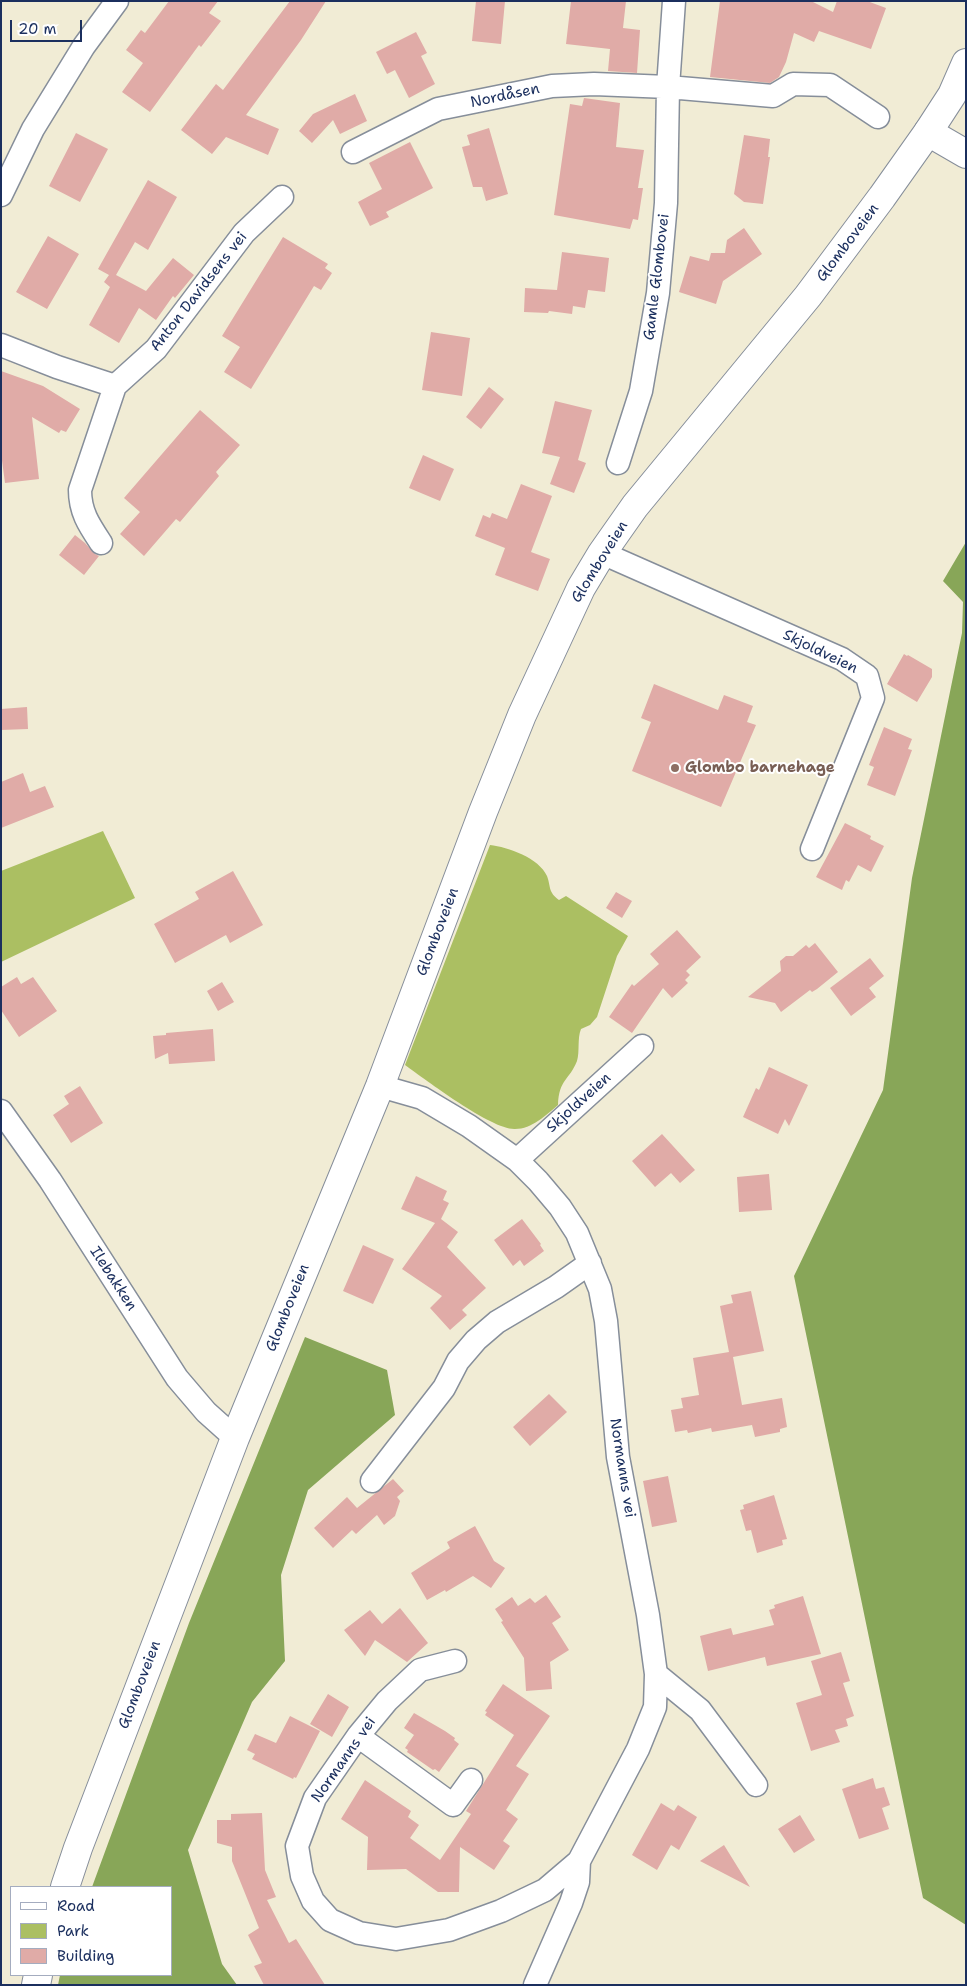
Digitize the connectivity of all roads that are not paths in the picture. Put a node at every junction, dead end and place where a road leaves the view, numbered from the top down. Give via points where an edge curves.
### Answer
1 (117, 1) edge
2 (674, 1) edge
3 (966, 63) edge
4 (668, 87) junction
5 (878, 117) dead end
6 (928, 132) junction
7 (353, 152) dead end
8 (966, 154) edge
9 (1, 195) edge
10 (282, 197) dead end
11 (1, 345) edge
12 (116, 386) junction
13 (618, 463) dead end
14 (101, 543) dead end
15 (602, 553) junction
16 (812, 848) dead end
17 (642, 1046) dead end
18 (380, 1086) junction
19 (1, 1111) edge
20 (516, 1160) junction
21 (590, 1263) junction
22 (235, 1438) junction
23 (372, 1481) dead end
24 (455, 1662) dead end
25 (656, 1674) junction
26 (358, 1736) junction
27 (471, 1780) dead end
28 (756, 1785) dead end
29 (579, 1862) junction
30 (65, 1886) edge
31 (535, 1985) edge

1 - 9 street via 84,46 38,120
2 - 4 street, Gamle Glombovei
3 - 6 main road, Glomboveien via 952,95
4 - 5 street via 773,96 793,84 830,85
4 - 7 street, Nordåsen via 552,86 438,109
4 - 13 street, Gamle Glombovei via 666,203 658,293 641,391
6 - 8 main road
6 - 15 main road, Glomboveien via 808,296 641,499
10 - 12 street, Anton Davidsens vei via 244,233 156,349
11 - 12 street
12 - 14 street, Anton Davidsens vei via 80,490 80,504 86,521
15 - 16 street, Skjoldveien via 842,659 867,676 873,698
15 - 18 main road, Glomboveien via 580,588 522,715
17 - 20 street, Skjoldveien
18 - 20 street, Normanns vei via 422,1098 469,1126
18 - 22 main road, Glomboveien
19 - 22 street, Ilebakken via 50,1180 177,1378 206,1412
20 - 21 street, Normanns vei via 560,1207 577,1233
21 - 23 street via 497,1322 476,1340 458,1361 444,1388
21 - 25 street, Normanns vei via 600,1289 606,1321 618,1457
22 - 30 main road, Glomboveien
24 - 26 street, Normanns vei via 420,1670 387,1701
25 - 28 street via 700,1710
25 - 29 street, Normanns vei via 655,1707 638,1749
26 - 27 street via 453,1805
26 - 29 street, Normanns vei via 315,1798 297,1846 302,1876 313,1901 330,1920 359,1933 396,1939 449,1930 501,1912 545,1890
29 - 31 street, Normanns vei via 578,1882 571,1903

